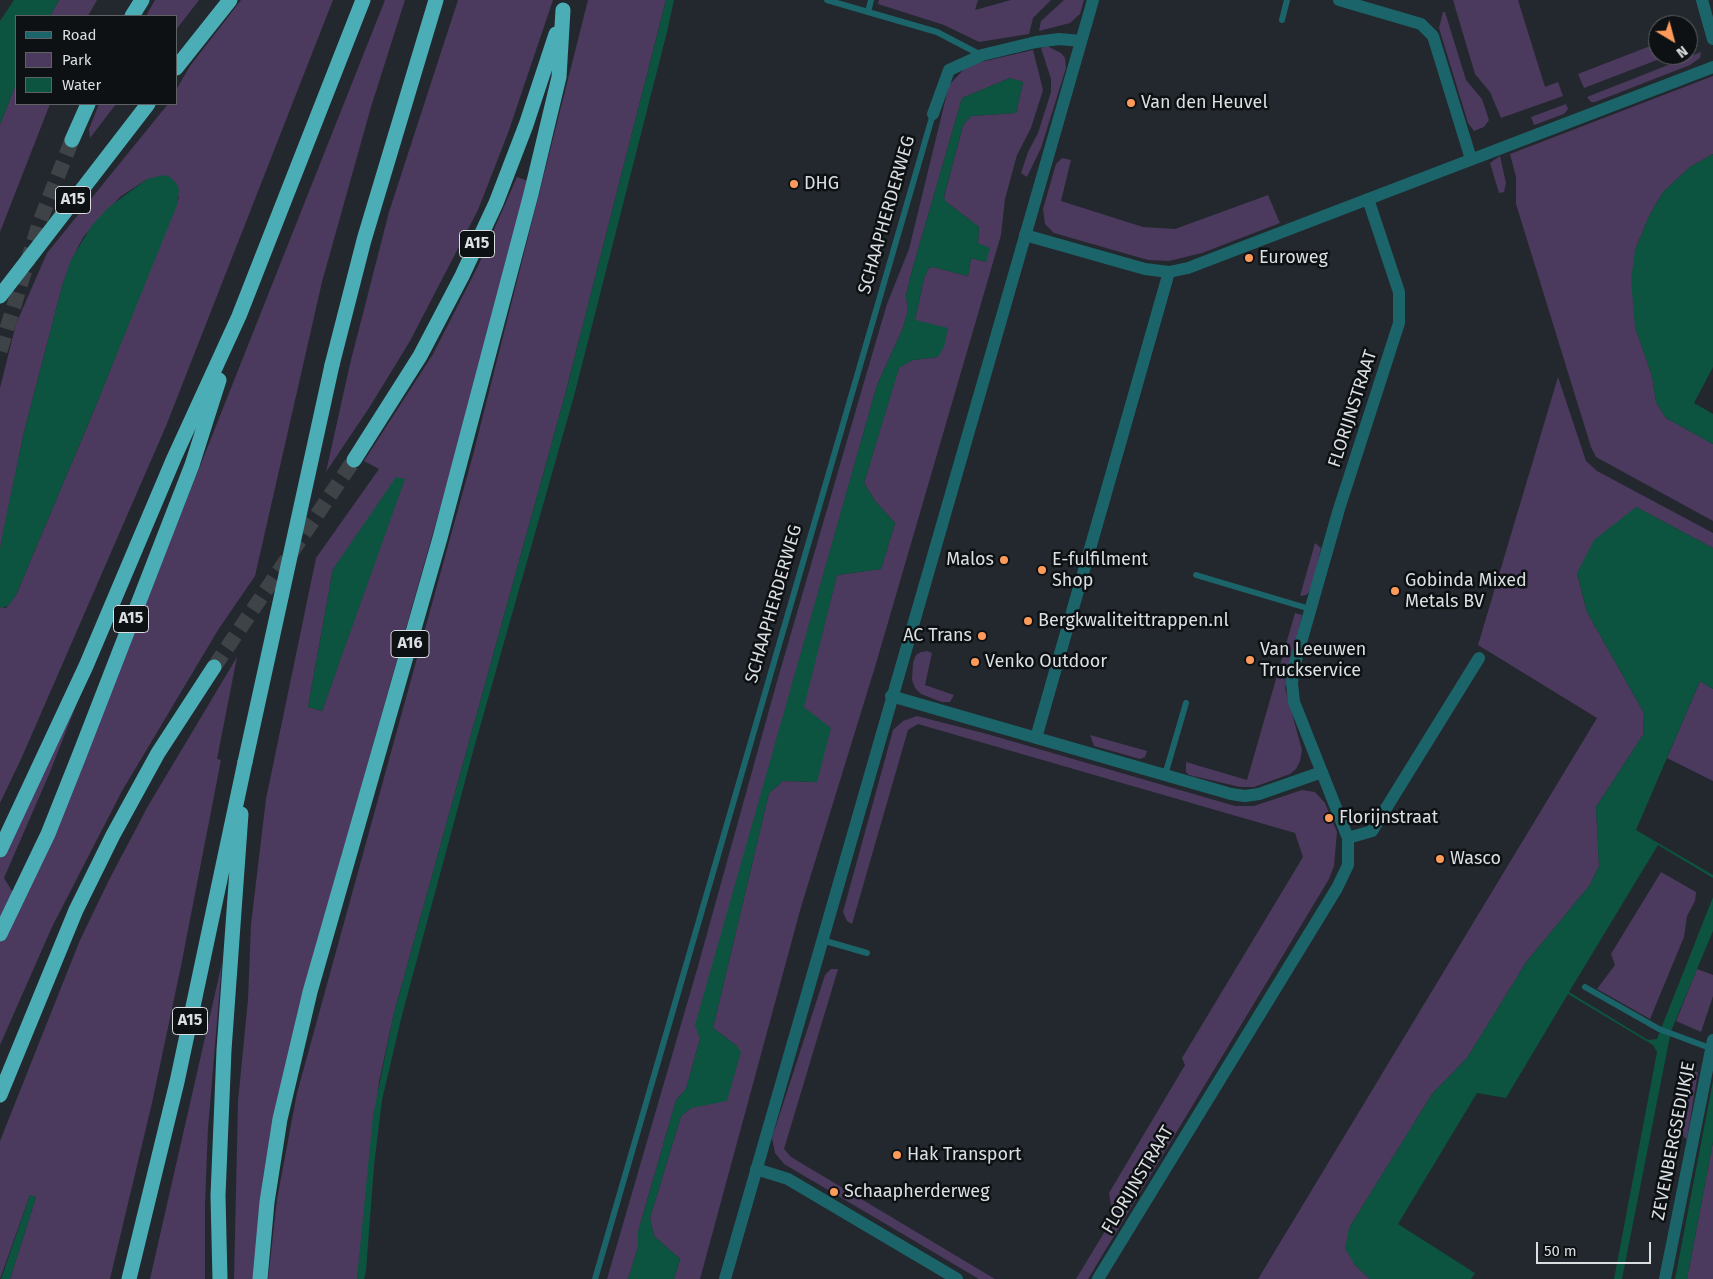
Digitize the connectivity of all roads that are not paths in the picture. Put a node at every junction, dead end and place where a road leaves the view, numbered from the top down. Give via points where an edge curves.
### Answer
1 (142, 0) edge
2 (230, 0) edge
3 (362, 0) edge
4 (436, 0) edge
5 (827, 0) edge
6 (871, 0) edge
7 (1093, 0) edge
8 (1287, 0) edge
9 (1339, 0) edge
10 (1702, 0) edge
11 (564, 5) edge
12 (868, 12) junction
13 (1710, 14) edge
14 (133, 15) edge
15 (1282, 20) dead end
16 (1713, 39) edge
17 (1081, 41) junction
18 (982, 56) junction
19 (178, 65) edge
20 (1713, 66) edge
21 (88, 105) edge
22 (147, 105) edge
23 (934, 114) joint
24 (72, 140) tunnel mouth
25 (1471, 159) junction
26 (1368, 199) junction
27 (1025, 235) junction
28 (1169, 272) junction
29 (0, 296) edge
30 (239, 316) junction
31 (354, 460) tunnel mouth
32 (1196, 575) dead end
33 (1310, 609) junction
34 (1479, 658) dead end
35 (214, 667) tunnel mouth
36 (892, 696) junction
37 (1186, 702) dead end
38 (1036, 738) junction
39 (244, 762) junction
40 (1322, 772) junction
41 (1165, 775) junction
42 (1348, 838) junction
43 (0, 850) edge
44 (0, 934) edge
45 (822, 940) junction
46 (867, 953) dead end
47 (1585, 987) dead end
48 (1712, 1044) edge
49 (0, 1095) edge
50 (756, 1169) junction
51 (128, 1279) edge
52 (220, 1279) edge
53 (260, 1279) edge
54 (595, 1279) edge
55 (725, 1279) edge
56 (957, 1279) edge
57 (1098, 1279) edge
58 (1665, 1279) edge

1 - 14 highway
2 - 19 highway
3 - 30 highway, A15
4 - 39 highway, A15, bridge via 364,240 332,365
5 - 12 lane
6 - 12 lane
7 - 17 street
8 - 15 lane
9 - 25 street via 1421,24 1433,36
10 - 13 street
11 - 31 highway, A15 via 526,125 496,203 466,268 420,356
11 - 53 highway, A16 via 559,77 531,194 440,538 310,992 280,1119 267,1202
12 - 18 lane via 937,32
13 - 16 street
17 - 18 street, SCHAAPHERDERWEG via 1036,42
17 - 27 street
18 - 23 street, SCHAAPHERDERWEG via 949,70
20 - 25 street
21 - 24 highway
22 - 29 highway, A15, bridge
23 - 54 lane, SCHAAPHERDERWEG
25 - 26 street
26 - 28 street via 1209,260
26 - 33 street, FLORIJNSTRAAT via 1399,292 1399,323
27 - 28 street via 1135,267
27 - 36 street
28 - 38 street
30 - 43 highway, A15 via 174,458 86,666
30 - 44 highway, A15 via 192,465 48,834
32 - 33 lane
33 - 40 street, FLORIJNSTRAAT via 1292,683 1294,702
34 - 42 street via 1372,831
35 - 49 highway via 158,752 109,843 76,910
36 - 38 street
36 - 45 street
37 - 41 lane
38 - 41 street
39 - 51 highway, A15 via 177,1082
39 - 52 highway via 224,1050 218,1196
40 - 41 street via 1245,796
40 - 42 street, FLORIJNSTRAAT
42 - 57 street, FLORIJNSTRAAT via 1348,865 1337,888
45 - 46 lane
45 - 50 street
47 - 48 lane via 1659,1029
48 - 58 street, ZEVENBERGSEDIJKJE
50 - 55 street
50 - 56 street via 788,1179

